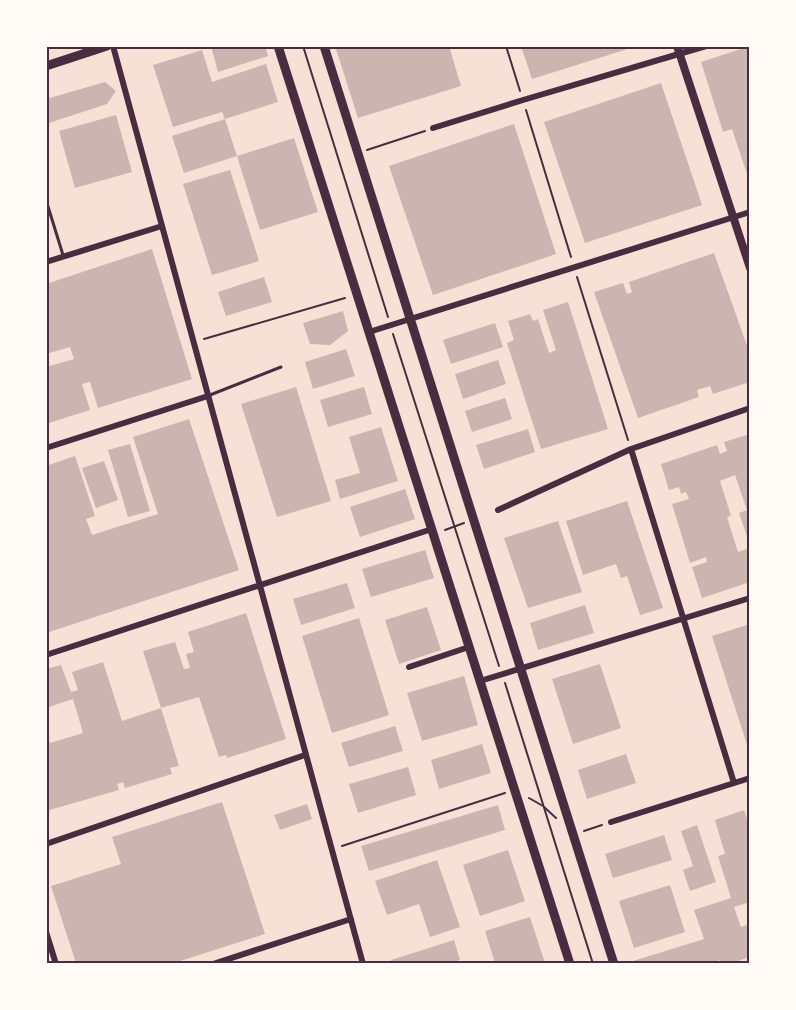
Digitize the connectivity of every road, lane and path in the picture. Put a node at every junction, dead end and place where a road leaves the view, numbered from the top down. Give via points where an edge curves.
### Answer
1 (107, 46) edge
2 (113, 46) edge
3 (278, 46) edge
4 (303, 46) edge
5 (324, 46) edge
6 (506, 46) edge
7 (706, 46) edge
8 (678, 51) edge
9 (46, 66) edge
10 (523, 100) junction
11 (433, 128) joint
12 (358, 153) junction
13 (46, 200) edge
14 (750, 212) edge
15 (733, 217) junction
16 (162, 226) junction
17 (63, 257) junction
18 (46, 262) edge
19 (574, 267) junction
20 (750, 268) edge
21 (356, 294) junction
22 (410, 319) junction
23 (390, 326) junction
24 (369, 332) junction
25 (193, 343) junction
26 (281, 367) dead end
27 (208, 396) junction
28 (750, 408) edge
29 (46, 448) edge
30 (630, 449) junction
31 (498, 510) dead end
32 (432, 529) junction
33 (259, 585) junction
34 (750, 598) edge
35 (683, 617) junction
36 (469, 647) junction
37 (46, 655) edge
38 (409, 666) dead end
39 (521, 668) junction
40 (502, 674) junction
41 (480, 681) junction
42 (305, 755) junction
43 (750, 778) edge
44 (734, 783) junction
45 (515, 790) junction
46 (543, 806) junction
47 (558, 820) dead end
48 (611, 822) joint
49 (573, 834) junction
50 (46, 844) edge
51 (331, 850) junction
52 (351, 920) junction
53 (46, 932) edge
54 (56, 963) edge
55 (213, 963) edge
56 (363, 963) edge
57 (570, 963) edge
58 (593, 963) edge
59 (614, 963) edge

1 - 9 main road
2 - 16 street
3 - 21 main road
4 - 23 path
5 - 12 main road
6 - 10 path
7 - 8 street
8 - 10 street
8 - 15 street
10 - 11 street
10 - 19 path
11 - 12 path
12 - 22 main road
13 - 17 lane
14 - 15 street
15 - 19 street
15 - 20 street
16 - 17 street
16 - 25 street
17 - 18 street
19 - 22 street
19 - 30 path
21 - 24 main road
21 - 25 path
22 - 23 street
22 - 39 main road
23 - 24 street
23 - 40 path
24 - 32 main road
25 - 27 street
26 - 27 lane
27 - 29 street
27 - 33 street
28 - 30 street
30 - 31 street
30 - 35 street
32 - 33 street
32 - 36 main road
33 - 37 street
33 - 42 street
34 - 35 street
35 - 39 street
35 - 44 street
36 - 38 street
36 - 41 main road
39 - 40 street
39 - 49 main road
40 - 41 street
40 - 46 path
41 - 45 main road
42 - 50 street
42 - 51 street
43 - 44 street
44 - 48 street
45 - 46 path
45 - 51 path
45 - 57 main road
46 - 47 path
46 - 58 path
48 - 49 path
49 - 59 main road
51 - 52 street
52 - 55 street
52 - 56 street
53 - 54 street

